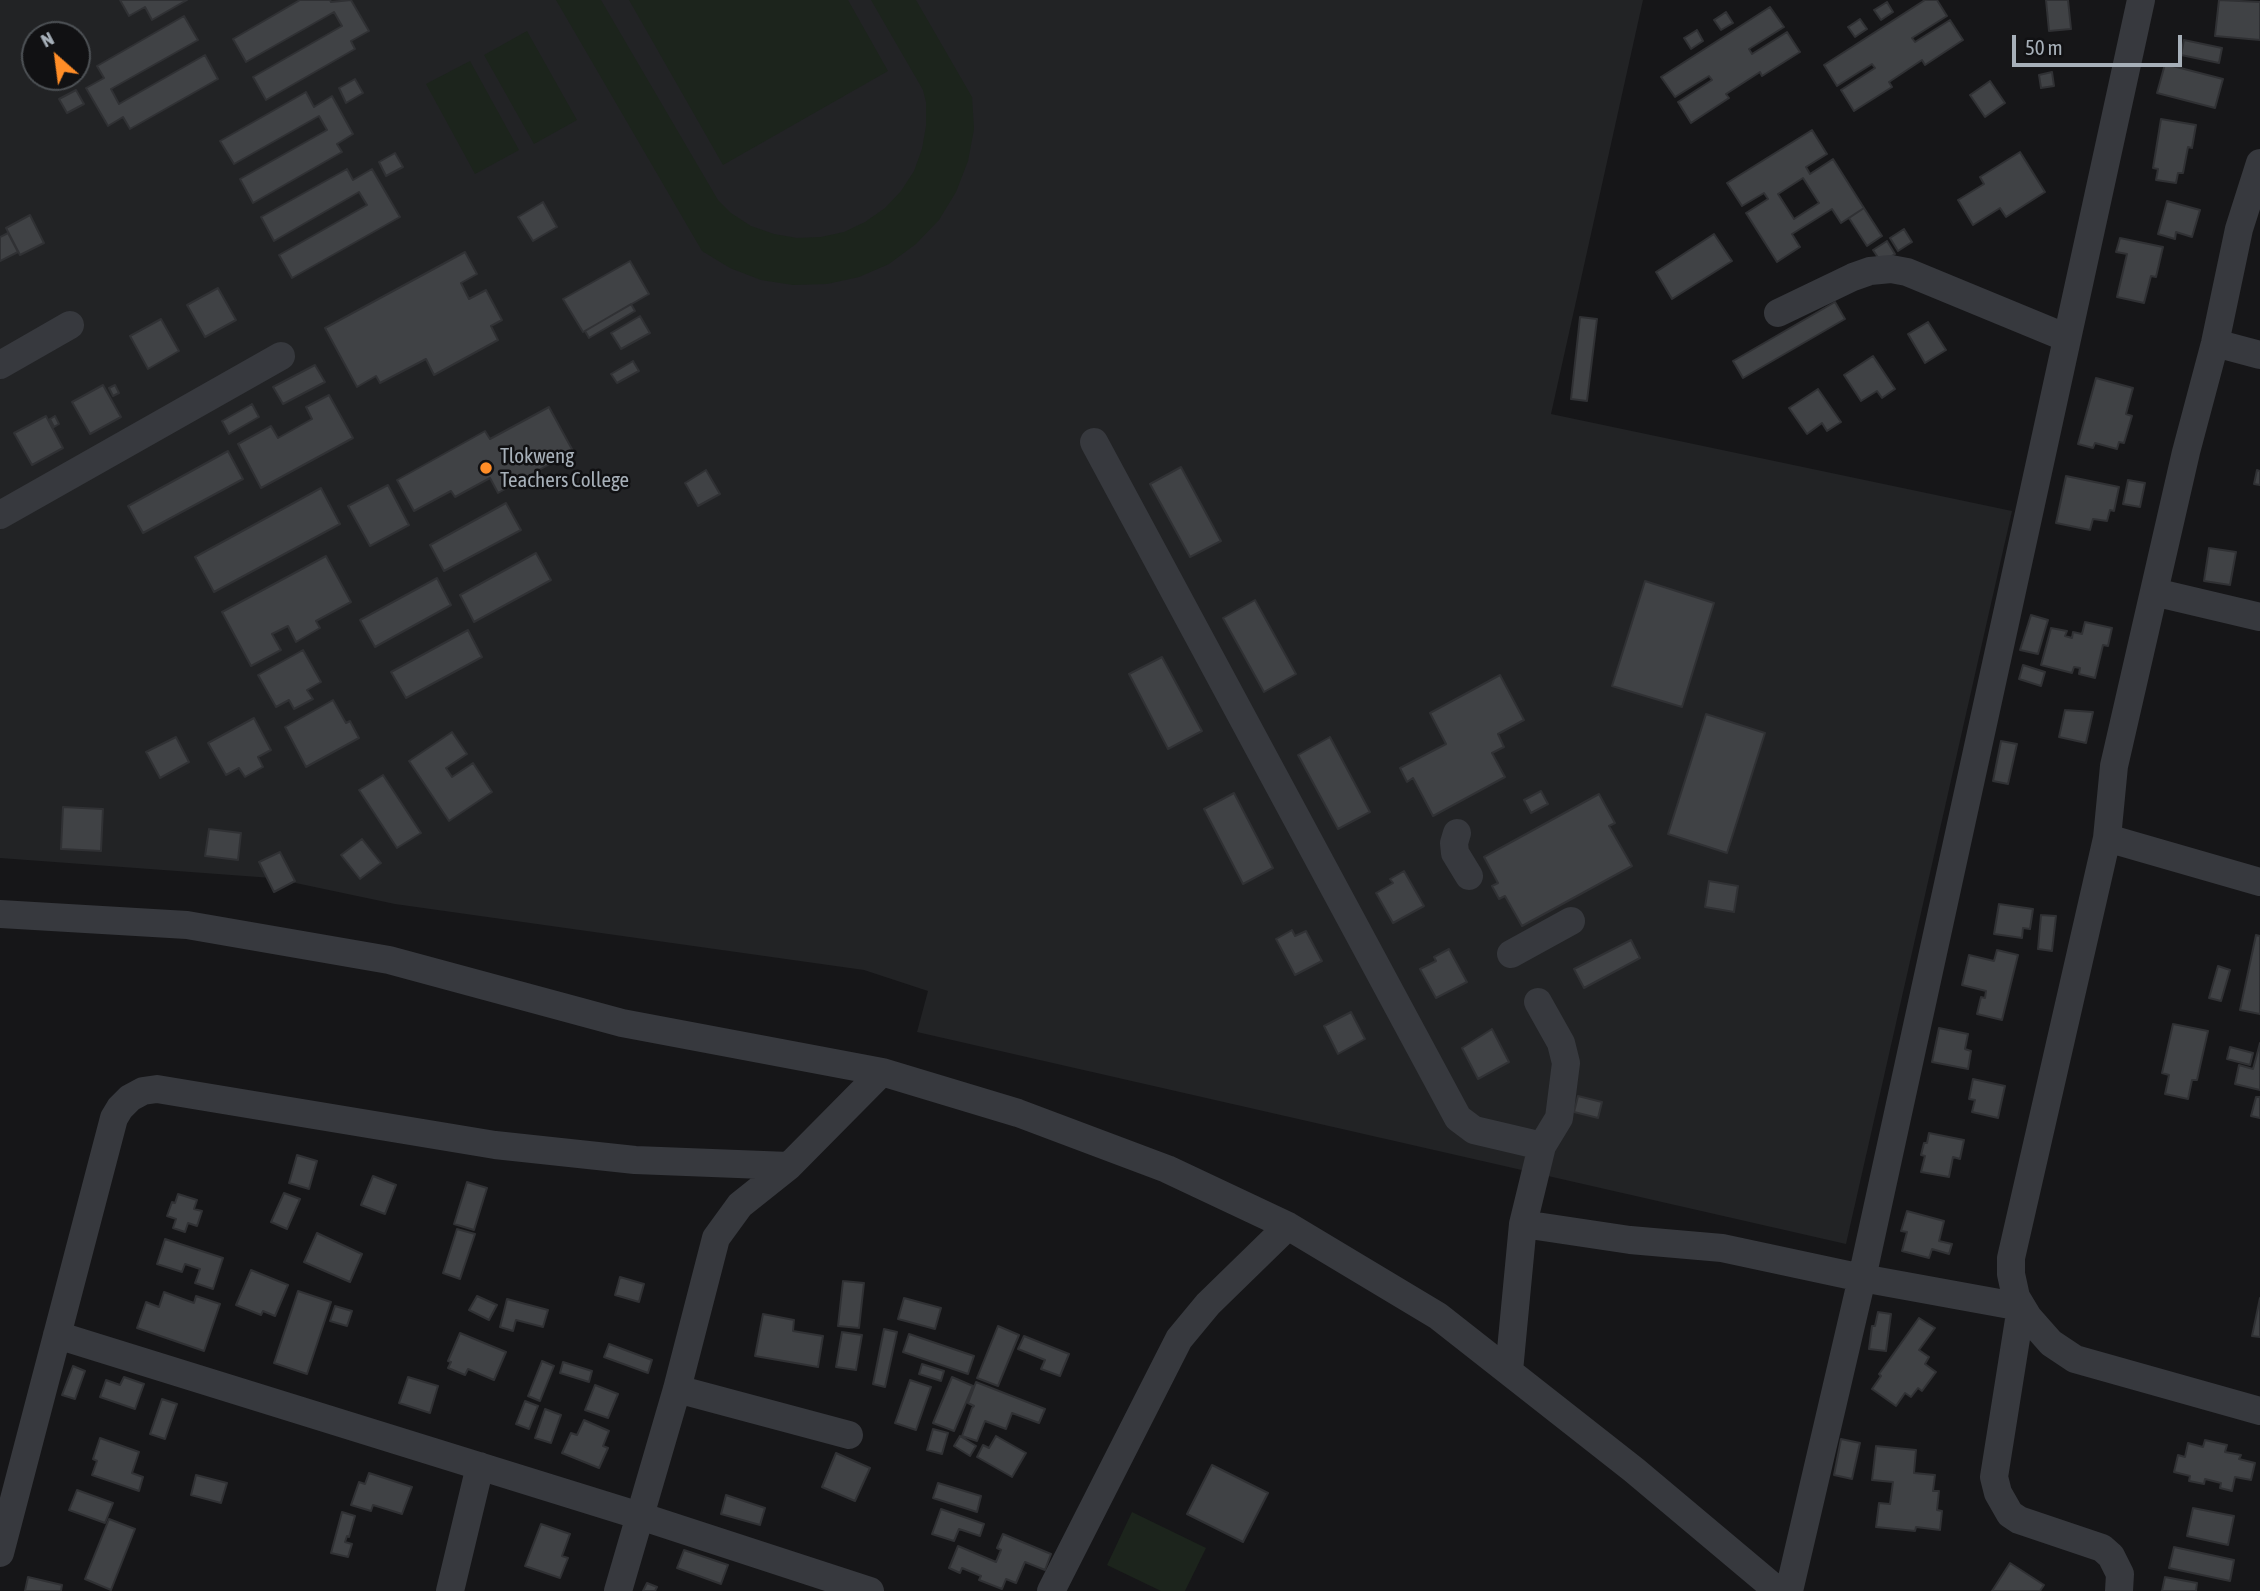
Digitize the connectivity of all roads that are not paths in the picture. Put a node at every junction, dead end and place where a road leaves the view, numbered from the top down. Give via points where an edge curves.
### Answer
1 (2141, 0) edge
2 (2260, 163) edge
3 (1778, 313) dead end
4 (70, 325) dead end
5 (2067, 338) junction
6 (2215, 343) junction
7 (2260, 355) edge
8 (281, 356) dead end
9 (0, 365) edge
10 (1094, 442) dead end
11 (0, 515) edge
12 (2154, 592) junction
13 (2260, 617) edge
14 (1457, 833) dead end
15 (2107, 838) junction
16 (1469, 876) dead end
17 (2260, 881) edge
18 (0, 914) edge
19 (1571, 921) dead end
20 (1511, 954) dead end
21 (1538, 1002) dead end
22 (882, 1072) junction
23 (1542, 1146) junction
24 (789, 1166) junction
25 (1523, 1224) junction
26 (1288, 1226) junction
27 (1862, 1278) junction
28 (2021, 1307) junction
29 (57, 1335) junction
30 (1509, 1371) junction
31 (677, 1389) junction
32 (2260, 1411) edge
33 (849, 1435) dead end
34 (480, 1466) junction
35 (640, 1516) junction
36 (0, 1553) edge
37 (802, 1580) edge
38 (450, 1591) edge
39 (618, 1591) edge
40 (870, 1591) edge
41 (1051, 1591) edge
42 (1778, 1591) edge
43 (1789, 1591) edge
44 (2119, 1591) edge

1 - 5 street
2 - 6 street via 2239,229
3 - 5 street via 1853,277 1891,269
4 - 9 street
5 - 27 street
6 - 7 street
6 - 12 street
8 - 11 street
10 - 23 street via 1458,1118 1474,1130
12 - 13 street
12 - 15 street via 2114,765
14 - 16 street via 1455,853
15 - 17 street
15 - 28 street via 2011,1258 2013,1286
18 - 22 street via 187,925 389,960 622,1023
19 - 20 street
21 - 23 street via 1561,1043 1566,1063 1559,1118
22 - 24 street
22 - 26 street via 1018,1114 1167,1169
23 - 25 street
24 - 29 street via 635,1160 495,1145 157,1089 143,1091 130,1098 114,1118
24 - 31 street via 740,1205 716,1238
25 - 27 street via 1722,1248
25 - 30 street
26 - 30 street via 1438,1316
26 - 41 street via 1179,1339
27 - 28 street
27 - 43 street
28 - 32 street via 2051,1343 2075,1359
28 - 44 street via 1994,1477 1998,1493 2019,1520 2102,1548 2120,1574
29 - 34 street
29 - 36 street
30 - 42 street
31 - 33 street
31 - 35 street
34 - 35 street
34 - 38 street
35 - 37 street
35 - 39 street
37 - 40 street

